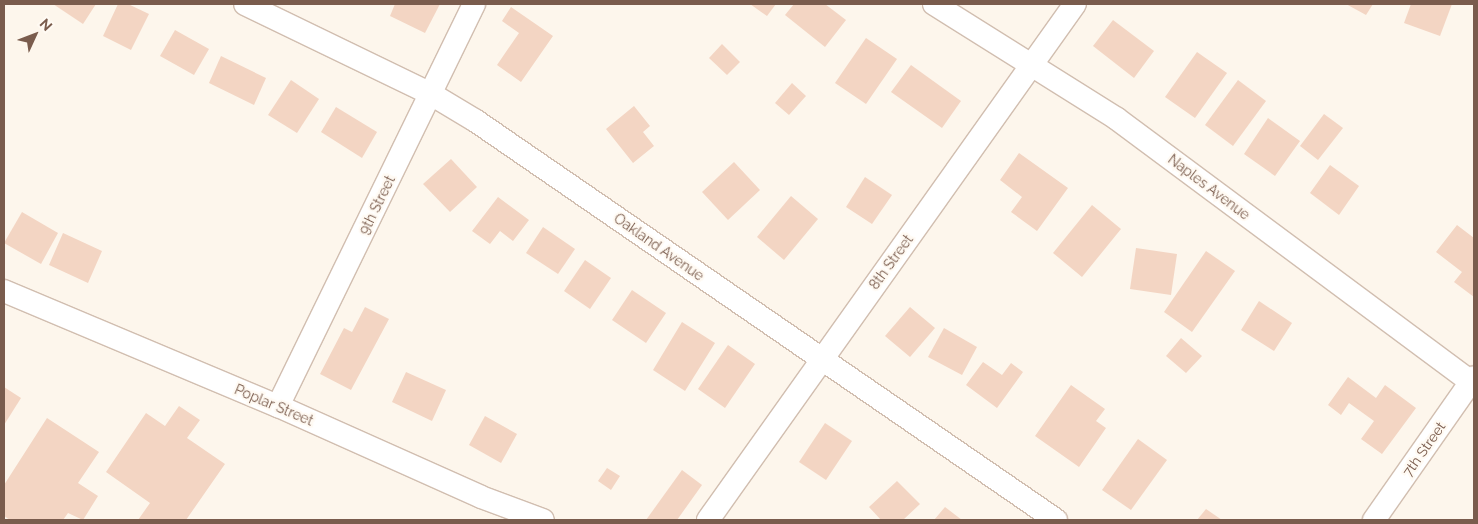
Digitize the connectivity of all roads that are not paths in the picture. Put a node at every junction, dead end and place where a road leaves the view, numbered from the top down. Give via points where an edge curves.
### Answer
1 (245, 4) edge
2 (474, 4) edge
3 (934, 4) edge
4 (1075, 4) edge
5 (1033, 66) junction
6 (431, 94) junction
7 (4, 291) edge
8 (821, 358) junction
9 (1473, 381) edge
10 (278, 406) junction
11 (543, 520) edge
12 (708, 520) edge
13 (1056, 520) edge
14 (1374, 520) edge

1 - 6 street, Oakland Avenue
2 - 6 street, 9th Street
3 - 5 street, Naples Avenue
4 - 5 street, 8th Street
5 - 8 street, 8th Street
5 - 9 street, Naples Avenue via 1117,119
6 - 8 street, Oakland Avenue via 476,121
6 - 10 street, 9th Street
7 - 10 street, Poplar Street
8 - 12 street, 8th Street
8 - 13 street, Oakland Avenue
9 - 14 street, 7th Street
10 - 11 street, Poplar Street via 481,497

